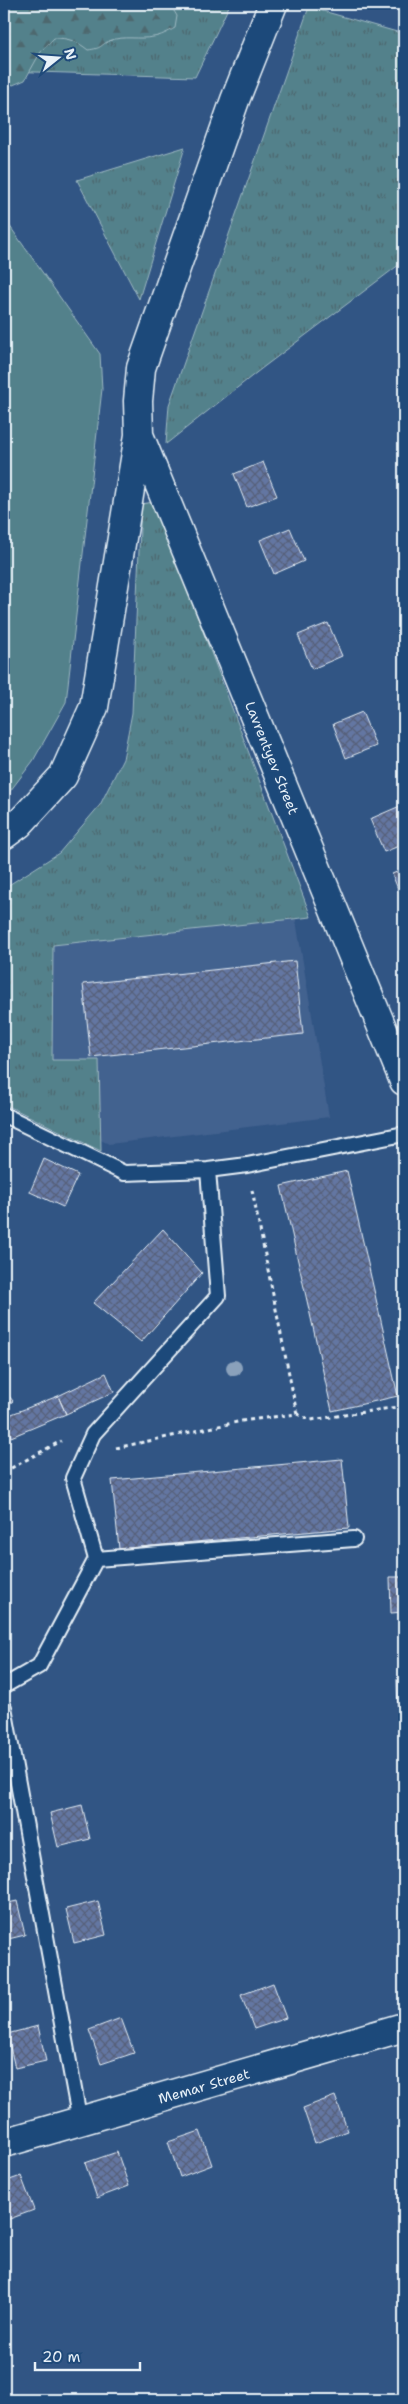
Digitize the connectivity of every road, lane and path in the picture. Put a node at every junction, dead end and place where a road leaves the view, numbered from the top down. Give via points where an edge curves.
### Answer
1 (273, 4) edge
2 (139, 435) junction
3 (4, 835) edge
4 (404, 1081) edge
5 (4, 1115) edge
6 (404, 1134) edge
7 (247, 1165) junction
8 (208, 1170) junction
9 (404, 1406) edge
10 (297, 1414) junction
11 (93, 1434) junction
12 (83, 1455) junction
13 (4, 1472) edge
14 (354, 1539) dead end
15 (96, 1559) junction
16 (4, 1686) edge
17 (4, 1707) edge
18 (404, 2027) edge
19 (80, 2122) junction
20 (4, 2143) edge

1 - 2 street via 235,100 141,368
2 - 3 street via 94,707 63,776 19,824
2 - 4 street, Lavrentyev Street
5 - 8 lane via 124,1173
6 - 7 lane
7 - 8 lane
7 - 10 path
8 - 11 lane via 218,1296
9 - 10 path via 311,1420
10 - 12 path via 242,1421
11 - 12 lane
11 - 13 path via 61,1441
12 - 15 lane via 73,1478
14 - 15 lane
15 - 16 lane via 39,1666
17 - 19 lane
18 - 19 street, Memar Street
19 - 20 street, Memar Street

